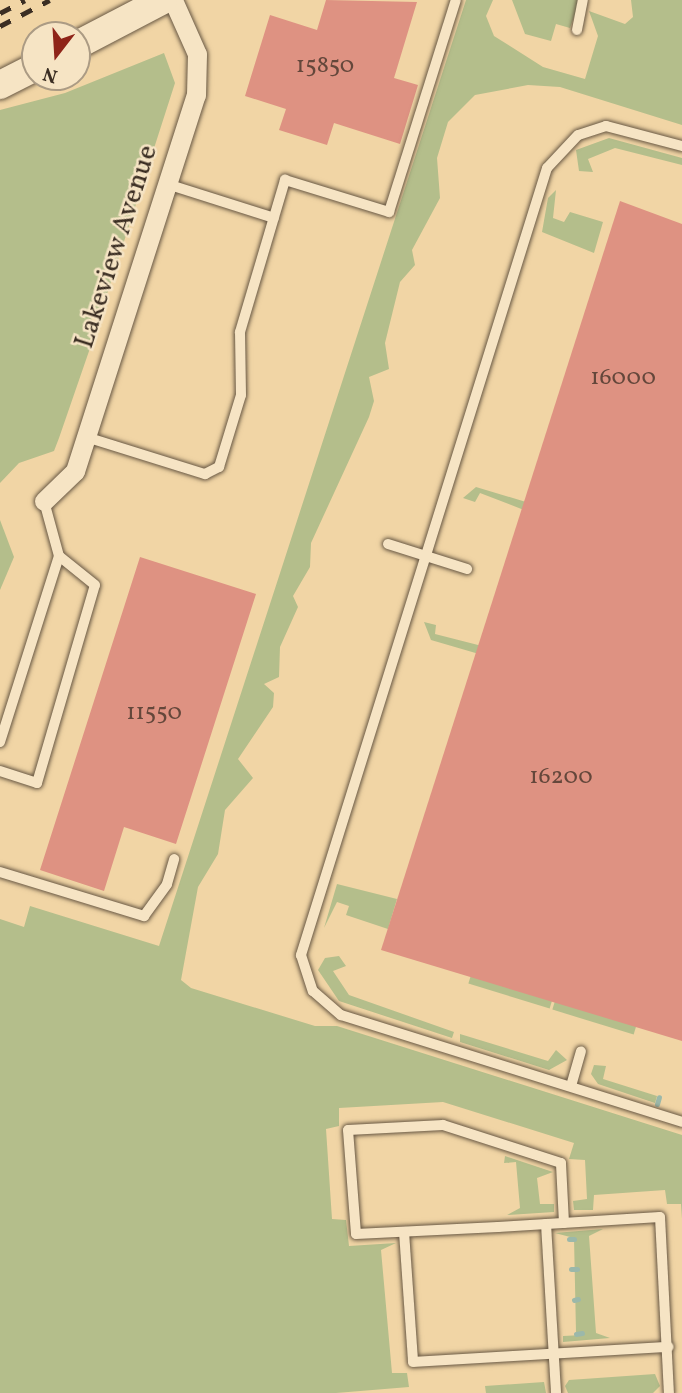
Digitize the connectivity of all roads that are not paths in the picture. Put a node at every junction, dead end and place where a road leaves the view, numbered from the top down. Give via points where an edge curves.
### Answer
1 (163, 0) edge
2 (173, 0) edge
3 (456, 0) edge
4 (583, 0) edge
5 (578, 30) dead end
6 (91, 38) edge
7 (21, 74) edge
8 (0, 85) edge
9 (682, 146) edge
10 (166, 184) junction
11 (274, 218) junction
12 (86, 437) junction
13 (44, 501) joint
14 (388, 544) dead end
15 (425, 555) junction
16 (59, 556) junction
17 (467, 569) dead end
18 (0, 742) edge
19 (0, 771) edge
20 (174, 859) dead end
21 (0, 872) edge
22 (582, 1051) dead end
23 (571, 1086) junction
24 (682, 1122) edge
25 (564, 1223) junction
26 (546, 1224) junction
27 (404, 1232) junction
28 (669, 1347) junction
29 (552, 1354) junction
30 (556, 1393) edge
31 (669, 1393) edge

1 - 6 main road
2 - 10 street, Lakeview Avenue via 192,34 199,75
3 - 11 lane via 389,212 285,180
4 - 5 lane
7 - 8 main road
9 - 15 lane via 606,126 572,139 547,168
10 - 11 lane
10 - 12 street, Lakeview Avenue
11 - 12 lane via 240,332 241,395 219,467 205,474
12 - 13 street, Lakeview Avenue via 75,471
13 - 16 lane
14 - 15 lane
15 - 17 lane
15 - 23 lane via 319,893 303,967 317,996 341,1015
16 - 18 lane
16 - 19 lane via 95,585 37,783
20 - 21 lane via 167,884 144,916
22 - 23 lane
23 - 24 lane
25 - 26 lane
25 - 27 lane via 561,1163 443,1125 348,1130 356,1234
25 - 28 lane via 660,1217
26 - 27 lane
26 - 29 lane
27 - 29 lane via 413,1362
28 - 29 lane
28 - 31 lane
29 - 30 lane

